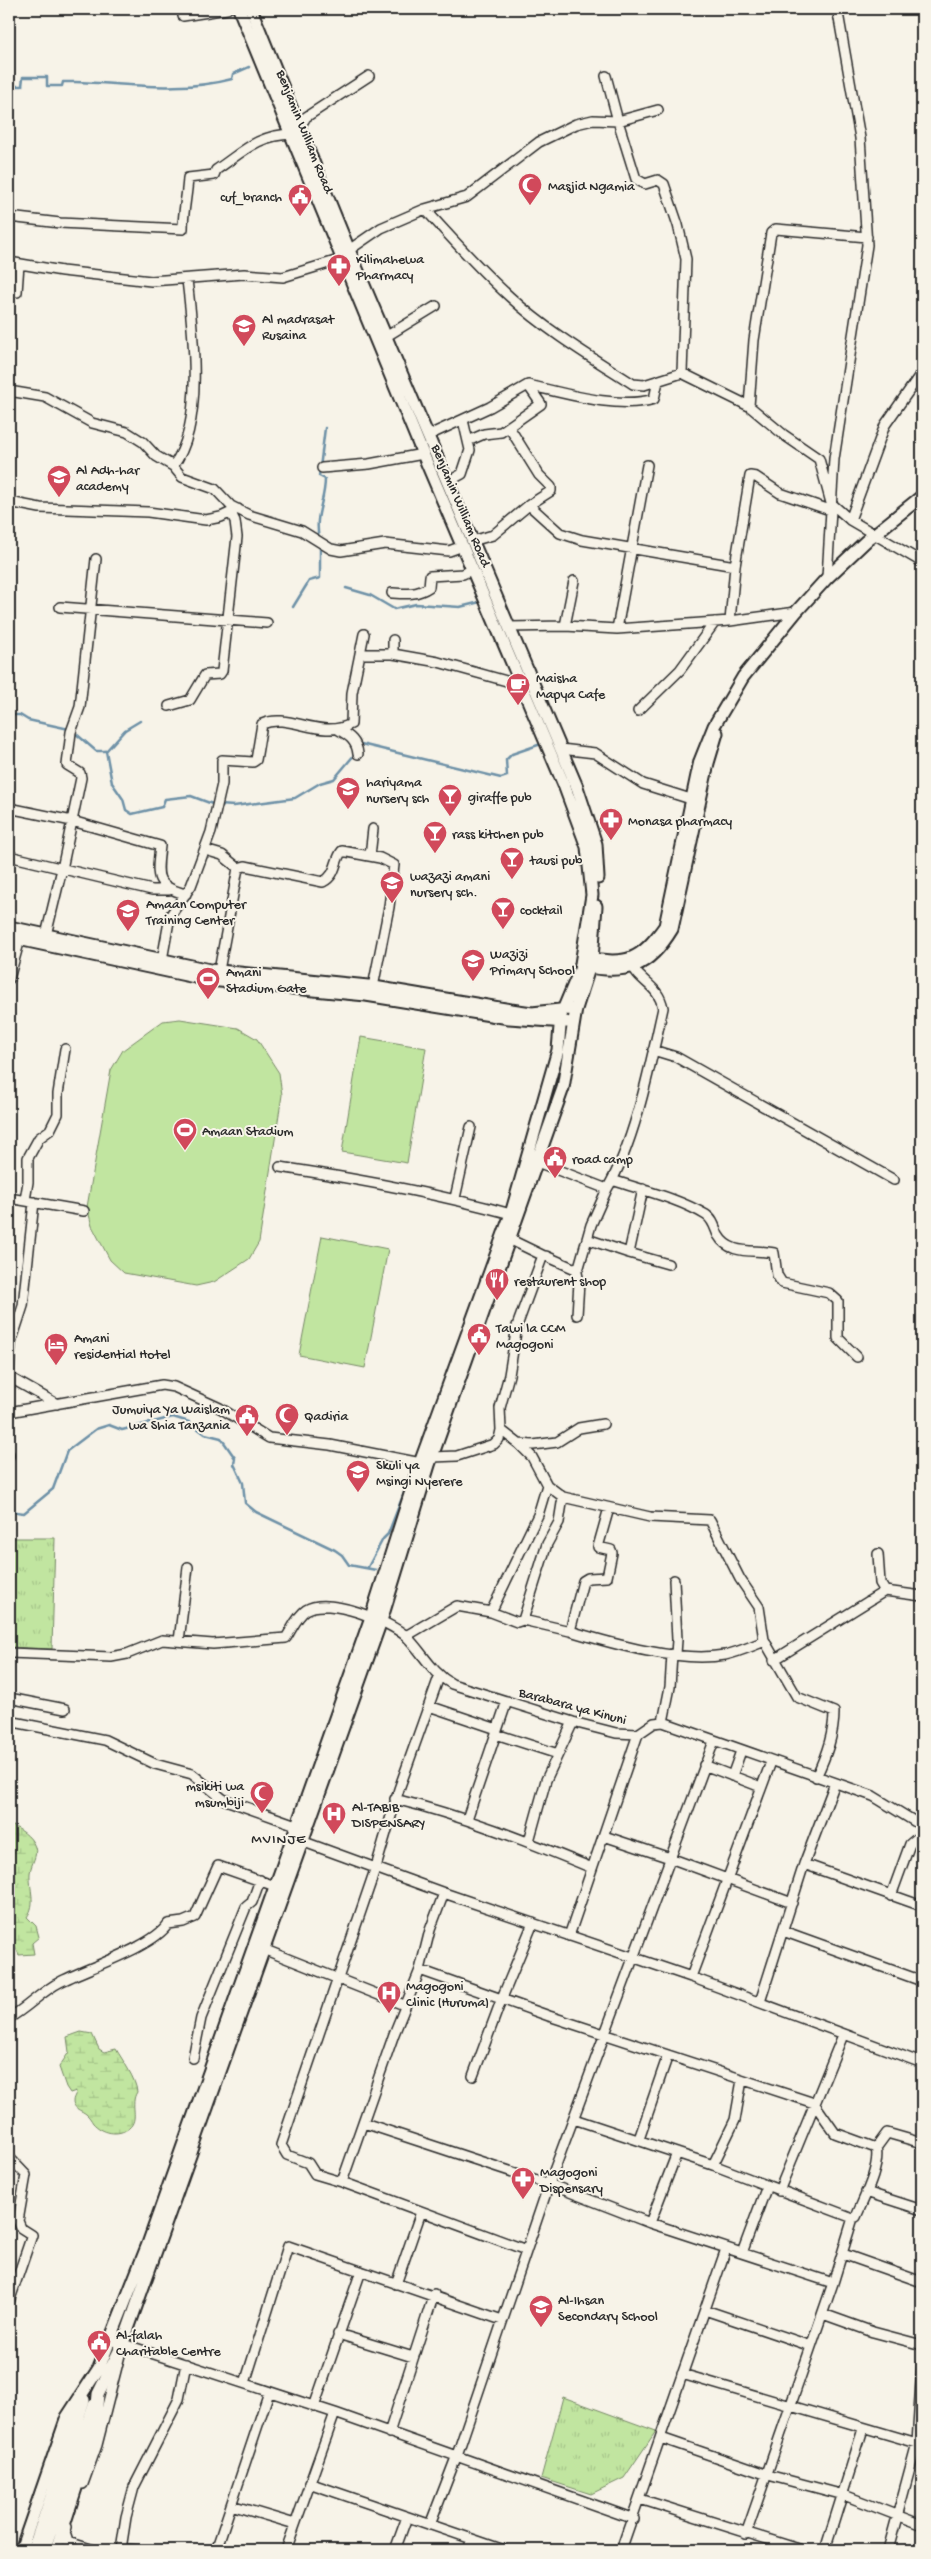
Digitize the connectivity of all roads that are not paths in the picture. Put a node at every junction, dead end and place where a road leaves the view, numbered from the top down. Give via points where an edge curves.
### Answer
1 (227, 9) edge
2 (239, 9) edge
3 (251, 9) edge
4 (838, 12) dead end
5 (183, 16) dead end
6 (369, 76) dead end
7 (606, 76) dead end
8 (658, 110) dead end
9 (618, 121) junction
10 (295, 131) junction
11 (425, 209) junction
12 (9, 217) edge
13 (867, 237) junction
14 (346, 254) junction
15 (9, 262) edge
16 (19, 264) junction
17 (188, 280) junction
18 (9, 292) edge
19 (436, 306) dead end
20 (387, 336) junction
21 (922, 372) edge
22 (682, 374) junction
23 (658, 381) junction
24 (528, 385) junction
25 (9, 391) edge
26 (749, 406) junction
27 (463, 420) junction
28 (509, 427) junction
29 (429, 435) junction
30 (468, 441) junction
31 (423, 454) junction
32 (647, 465) dead end
33 (173, 466) junction
34 (322, 468) dead end
35 (449, 481) junction
36 (922, 496) edge
37 (9, 502) edge
38 (529, 504) junction
39 (830, 507) junction
40 (234, 511) junction
41 (850, 520) junction
42 (875, 534) junction
43 (467, 544) junction
44 (631, 549) junction
45 (96, 559) dead end
46 (922, 562) edge
47 (735, 566) junction
48 (472, 569) junction
49 (827, 578) junction
50 (574, 581) dead end
51 (392, 593) dead end
52 (60, 606) dead end
53 (90, 609) junction
54 (796, 612) junction
55 (226, 621) junction
56 (730, 621) junction
57 (715, 622) junction
58 (267, 623) dead end
59 (509, 626) junction
60 (565, 626) junction
61 (617, 629) junction
62 (364, 634) dead end
63 (393, 640) dead end
64 (362, 654) junction
65 (392, 654) junction
66 (521, 685) junction
67 (170, 706) dead end
68 (638, 712) dead end
69 (339, 730) junction
70 (561, 748) junction
71 (358, 750) dead end
72 (695, 800) junction
73 (9, 808) edge
74 (72, 821) junction
75 (374, 829) dead end
76 (205, 850) junction
77 (9, 856) edge
78 (370, 856) junction
79 (238, 868) junction
80 (62, 869) junction
81 (169, 890) junction
82 (186, 894) junction
83 (9, 927) edge
84 (46, 935) junction
85 (14, 938) edge
86 (162, 960) junction
87 (631, 962) junction
88 (586, 963) junction
89 (218, 977) junction
90 (9, 979) edge
91 (373, 987) junction
92 (570, 1009) junction
93 (560, 1022) junction
94 (573, 1022) junction
95 (65, 1049) dead end
96 (653, 1050) junction
97 (471, 1127) dead end
98 (536, 1162) junction
99 (280, 1167) dead end
100 (612, 1180) junction
101 (894, 1180) dead end
102 (608, 1189) junction
103 (643, 1189) junction
104 (9, 1198) edge
105 (455, 1198) junction
106 (29, 1201) junction
107 (84, 1211) dead end
108 (510, 1214) junction
109 (509, 1239) junction
110 (587, 1239) junction
111 (629, 1253) junction
112 (544, 1256) junction
113 (668, 1264) dead end
114 (576, 1268) junction
115 (577, 1315) dead end
116 (857, 1357) dead end
117 (9, 1368) edge
118 (9, 1378) edge
119 (57, 1404) junction
120 (9, 1412) edge
121 (603, 1424) dead end
122 (501, 1430) junction
123 (519, 1444) junction
124 (427, 1462) junction
125 (548, 1485) junction
126 (563, 1497) junction
127 (609, 1508) junction
128 (878, 1554) dead end
129 (188, 1567) dead end
130 (674, 1580) dead end
131 (885, 1591) junction
132 (922, 1596) edge
133 (491, 1612) junction
134 (376, 1619) junction
135 (523, 1620) junction
136 (570, 1630) junction
137 (406, 1636) junction
138 (179, 1641) junction
139 (765, 1641) junction
140 (9, 1653) edge
141 (674, 1654) junction
142 (774, 1660) junction
143 (440, 1677) junction
144 (9, 1698) edge
145 (507, 1701) junction
146 (429, 1706) junction
147 (65, 1709) dead end
148 (9, 1721) edge
149 (573, 1722) junction
150 (663, 1722) junction
151 (496, 1731) junction
152 (638, 1734) junction
153 (714, 1741) junction
154 (741, 1751) junction
155 (558, 1754) junction
156 (771, 1762) junction
157 (704, 1765) junction
158 (732, 1776) junction
159 (816, 1777) junction
160 (835, 1783) junction
161 (761, 1788) junction
162 (395, 1799) junction
163 (467, 1819) junction
164 (296, 1825) junction
165 (922, 1826) edge
166 (922, 1834) edge
167 (604, 1836) junction
168 (297, 1839) junction
169 (529, 1841) junction
170 (670, 1858) junction
171 (804, 1864) junction
172 (376, 1867) junction
173 (592, 1868) junction
174 (728, 1879) junction
175 (260, 1880) junction
176 (275, 1886) junction
177 (444, 1893) junction
178 (891, 1896) junction
179 (792, 1903) junction
180 (922, 1906) edge
181 (533, 1923) junction
182 (782, 1930) junction
183 (569, 1936) junction
184 (263, 1949) junction
185 (635, 1958) junction
186 (420, 1970) junction
187 (691, 1977) junction
188 (337, 1978) junction
189 (922, 1981) edge
190 (502, 1998) junction
191 (760, 2002) junction
192 (404, 2005) junction
193 (9, 2018) edge
194 (604, 2033) junction
195 (843, 2035) junction
196 (668, 2055) junction
197 (193, 2058) dead end
198 (922, 2063) edge
199 (474, 2076) dead end
200 (742, 2080) junction
201 (814, 2103) junction
202 (574, 2120) junction
203 (364, 2123) junction
204 (639, 2139) junction
205 (922, 2143) edge
206 (876, 2148) junction
207 (677, 2153) junction
208 (9, 2157) edge
209 (713, 2165) junction
210 (342, 2182) junction
211 (549, 2184) junction
212 (767, 2186) junction
213 (780, 2191) junction
214 (866, 2192) junction
215 (922, 2210) edge
216 (421, 2212) junction
217 (853, 2218) junction
218 (650, 2223) junction
219 (726, 2249) junction
220 (526, 2250) junction
221 (742, 2254) junction
222 (843, 2254) junction
223 (361, 2271) junction
224 (922, 2282) edge
225 (834, 2283) junction
226 (396, 2284) junction
227 (434, 2294) junction
228 (9, 2302) edge
229 (705, 2310) junction
230 (822, 2314) junction
231 (502, 2320) junction
232 (338, 2334) junction
233 (111, 2340) junction
234 (123, 2343) junction
235 (922, 2345) edge
236 (811, 2346) junction
237 (413, 2357) junction
238 (186, 2364) junction
239 (922, 2365) edge
240 (682, 2374) junction
241 (245, 2383) junction
242 (93, 2392) junction
243 (269, 2392) junction
244 (921, 2395) edge
245 (790, 2406) junction
246 (314, 2407) junction
247 (335, 2413) junction
248 (863, 2429) junction
249 (389, 2433) junction
250 (661, 2438) junction
251 (917, 2443) junction
252 (457, 2455) junction
253 (768, 2475) junction
254 (309, 2483) junction
255 (844, 2495) junction
256 (640, 2499) junction
257 (231, 2505) junction
258 (899, 2517) junction
259 (407, 2518) junction
260 (634, 2518) junction
261 (295, 2524) junction
262 (430, 2525) junction
263 (922, 2525) edge
264 (746, 2534) junction
265 (472, 2539) junction
266 (121, 2549) edge
267 (289, 2549) edge
268 (21, 2550) edge
269 (33, 2550) edge
270 (44, 2550) edge
271 (56, 2550) edge
272 (94, 2550) edge
273 (136, 2550) edge
274 (216, 2550) edge
275 (395, 2550) edge
276 (468, 2550) edge
277 (504, 2550) edge
278 (621, 2550) edge
279 (802, 2550) edge
280 (825, 2550) edge
281 (888, 2550) edge

1 - 5 street
2 - 10 main road, Benjamin William Road
3 - 10 main road, Benjamin William Road
4 - 13 street via 860,138
6 - 10 street via 306,117
7 - 9 street
8 - 9 street
9 - 11 street via 593,120 576,124 539,142 467,197
9 - 22 street via 636,179 645,184 658,180 664,184 678,225 686,259
10 - 12 street via 254,142 216,170 214,175 188,178 183,229
10 - 14 main road, Benjamin William Road
11 - 14 street via 382,228
11 - 23 street via 487,275 536,318 633,384
13 - 26 street via 776,228 770,234 754,340
13 - 39 street via 834,459
14 - 17 street via 283,277 244,274
14 - 20 main road, Benjamin William Road
14 - 31 main road, Benjamin William Road
15 - 16 street
16 - 17 street via 151,281
16 - 18 street via 17,292
17 - 33 street via 195,354 193,388 187,442
19 - 20 street
20 - 29 main road, Benjamin William Road
21 - 41 street via 886,425
22 - 23 street
22 - 26 street
23 - 24 street via 654,399 635,402 580,396
24 - 27 street
24 - 28 street via 541,404
25 - 33 street via 45,397 92,423 127,432
26 - 39 street via 819,459
27 - 29 street
27 - 30 street
28 - 30 street
28 - 38 street via 539,475 551,487 551,491
29 - 35 main road, Benjamin William Road
30 - 35 street via 470,450 462,474
31 - 34 street
31 - 43 main road, Benjamin William Road
32 - 44 street
33 - 40 street via 182,477 215,489
35 - 43 main road, Benjamin William Road
36 - 42 main road
37 - 40 street via 40,508 148,512 206,520
38 - 43 street via 493,535
38 - 44 street via 560,533
39 - 41 street
39 - 47 street via 780,493 750,476
39 - 49 street
40 - 43 street via 302,531 331,549 341,551 385,544 449,551
40 - 55 street via 237,537
41 - 42 street
42 - 46 street
42 - 49 main road
43 - 48 main road, Benjamin William Road
43 - 59 main road, Benjamin William Road
44 - 47 street
44 - 61 street
45 - 53 street
47 - 56 street
48 - 51 street via 463,574 430,576 429,587 421,592
48 - 66 main road, Benjamin William Road
49 - 54 main road
50 - 60 street
52 - 53 street
53 - 55 street
53 - 74 street via 80,707 72,730 67,766 78,771 81,778
54 - 56 street
54 - 72 main road via 743,677 726,708
55 - 58 street
55 - 67 street via 220,674 205,675 193,698
56 - 57 street
57 - 61 street
57 - 68 street via 680,670
59 - 60 street
59 - 70 main road, Benjamin William Road
60 - 61 street
62 - 64 street
63 - 65 street
64 - 65 street
64 - 69 street via 352,693 350,724
65 - 66 street via 438,662
66 - 88 main road, Benjamin William Road via 587,847 592,895
69 - 71 street via 353,739
69 - 76 street via 272,720 262,724 256,760 222,760 218,806
70 - 72 street via 595,753 643,784
70 - 88 main road, Benjamin William Road via 596,844 598,874
72 - 87 main road via 672,929 660,949
73 - 74 street
74 - 80 street
74 - 81 street via 160,846 158,876
75 - 78 street
76 - 79 street via 222,855
76 - 82 street
77 - 80 street
78 - 79 street via 342,850 334,871 323,882 245,866
78 - 91 street via 395,866
79 - 89 street
80 - 81 street via 152,890
80 - 84 street
81 - 82 street
82 - 86 street via 170,916
83 - 84 main road
84 - 86 main road
85 - 89 main road
85 - 90 street
86 - 89 main road
87 - 88 main road
87 - 96 street via 642,979 660,994 663,1008
88 - 92 main road, Benjamin William Road
89 - 91 main road
89 - 93 main road via 366,995 509,1018
91 - 92 main road via 532,1013
92 - 93 main road, Benjamin William Road
92 - 94 main road, Benjamin William Road
93 - 94 main road
93 - 108 main road, Benjamin William Road via 558,1050
94 - 98 main road, Benjamin William Road via 563,1088
95 - 106 street via 58,1114 28,1158
96 - 100 street via 631,1130
96 - 101 street via 676,1057
97 - 105 street
98 - 102 street
98 - 109 main road, Benjamin William Road
99 - 105 street
100 - 102 street
100 - 103 street
102 - 110 street
103 - 111 street
103 - 116 street via 666,1196 709,1217 718,1235 730,1247 745,1252 774,1253 776,1275 782,1283 829,1294 838,1301 838,1338
104 - 106 street
105 - 108 street
106 - 107 street
106 - 117 street via 23,1306 11,1342
108 - 124 main road, Benjamin William Road
109 - 112 street
109 - 124 main road, Benjamin William Road
110 - 111 street
110 - 114 street
111 - 113 street
112 - 114 street
112 - 122 street via 517,1326 500,1408
114 - 115 street via 579,1282
118 - 119 street
119 - 120 street
119 - 124 street via 168,1386 220,1408 269,1438
121 - 123 street via 579,1428 557,1442
122 - 123 street
122 - 124 street via 494,1444
123 - 125 street via 532,1457
124 - 134 main road
125 - 126 street
125 - 133 street via 538,1515
126 - 127 street
126 - 135 street via 559,1522 547,1544
127 - 136 street via 598,1547 612,1553 607,1577 583,1581
127 - 139 street via 650,1517 710,1520 759,1607
128 - 131 street via 880,1583
129 - 138 street
130 - 141 street
131 - 132 street
131 - 142 street
133 - 135 street via 517,1622
133 - 137 street via 457,1606
134 - 137 street, Barabara ya Kinuni
134 - 138 street, Barabara ya Kinuni via 344,1608 315,1607 307,1609 298,1618 286,1638 213,1644
134 - 164 main road
134 - 168 main road
135 - 136 street
136 - 141 street via 648,1652
137 - 143 street, Barabara ya Kinuni
138 - 140 street via 162,1640 111,1657
139 - 141 street via 724,1655
139 - 142 street
141 - 150 street
142 - 159 street via 797,1697 834,1712 828,1749
143 - 145 street, Barabara ya Kinuni via 452,1684
143 - 146 street
144 - 147 street
145 - 149 street, Barabara ya Kinuni
145 - 151 street
146 - 151 street
146 - 162 street
148 - 164 street via 105,1740 156,1764 192,1774 223,1799
149 - 152 street, Barabara ya Kinuni via 616,1733
149 - 155 street
150 - 152 street, Barabara ya Kinuni via 654,1723
150 - 153 street
151 - 155 street
151 - 163 street
152 - 167 street
153 - 154 street
153 - 157 street
154 - 156 street
154 - 158 street
155 - 169 street via 546,1780
156 - 159 street
156 - 161 street
157 - 158 street
157 - 170 street
158 - 161 street
159 - 160 street
160 - 165 street via 873,1796
160 - 171 street
161 - 174 street
162 - 163 street
162 - 172 street
163 - 169 street
164 - 168 main road
166 - 178 street via 910,1844
167 - 170 street
167 - 173 street
168 - 172 street
168 - 176 main road
168 - 184 main road
169 - 173 street
170 - 174 street
170 - 185 street
171 - 178 street
171 - 179 street
172 - 177 street
172 - 188 street
173 - 183 street
174 - 179 street
174 - 187 street
175 - 176 street
175 - 193 street via 216,1867 195,1917 168,1924 145,1943 57,1983
175 - 197 street via 212,1987 201,2018
176 - 233 main road via 165,2198
177 - 181 street
177 - 186 street
178 - 180 street
179 - 182 street
181 - 183 street
181 - 190 street
182 - 189 street
182 - 191 street
183 - 185 street
184 - 188 street
184 - 234 main road
185 - 187 street
185 - 194 street
186 - 190 street
186 - 192 street
187 - 191 street
188 - 192 street
188 - 210 street via 281,2145 287,2155 308,2163 315,2174
190 - 194 street
190 - 199 street
191 - 195 street
192 - 203 street
194 - 196 street
194 - 202 street
195 - 198 street
195 - 201 street
196 - 200 street
196 - 204 street
200 - 201 street
200 - 209 street via 735,2120
201 - 206 street via 835,2134
201 - 213 street
202 - 204 street
202 - 211 street
203 - 210 street
203 - 211 street
204 - 207 street
205 - 206 street via 887,2133
206 - 214 street via 878,2154
207 - 209 street
207 - 218 street
208 - 228 street via 26,2175 18,2220 32,2237
209 - 212 street
210 - 216 street
211 - 218 street
211 - 220 street
212 - 213 street
212 - 221 street
213 - 217 street
214 - 215 street
214 - 217 street
216 - 220 street
216 - 226 street
217 - 222 street
218 - 219 street
219 - 221 street
219 - 229 street
220 - 231 street
221 - 225 street
222 - 224 street
222 - 225 street
223 - 226 street
223 - 232 street
223 - 241 street via 288,2246
225 - 230 street
226 - 227 street
227 - 231 street
227 - 237 street
229 - 236 street
229 - 240 street
230 - 235 street
230 - 236 street
231 - 252 street
232 - 237 street
232 - 246 street
233 - 234 street
233 - 242 main road
234 - 238 street
234 - 242 main road
234 - 272 street via 97,2445 65,2533 68,2542
236 - 245 street
237 - 249 street
238 - 241 street
238 - 266 street via 179,2399 134,2486
239 - 244 street
240 - 245 street
240 - 250 street
241 - 243 street
242 - 268 main road via 67,2417
242 - 269 main road
242 - 270 main road
242 - 271 main road via 96,2429
243 - 246 street
243 - 257 street
244 - 251 street
245 - 248 street
245 - 253 street
246 - 247 street
247 - 249 street
247 - 254 street
248 - 251 street
248 - 255 street
249 - 252 street
250 - 253 street
250 - 256 street
251 - 258 street
252 - 260 street
252 - 262 street
253 - 255 street
253 - 264 street
254 - 259 street
254 - 261 street
255 - 258 street
255 - 280 street
256 - 260 street
256 - 264 street
257 - 261 street
257 - 274 street
258 - 263 street
258 - 281 street
259 - 262 street
259 - 275 street
260 - 278 street
261 - 267 street
262 - 265 street
264 - 279 street
265 - 276 street
265 - 277 street
266 - 273 street

